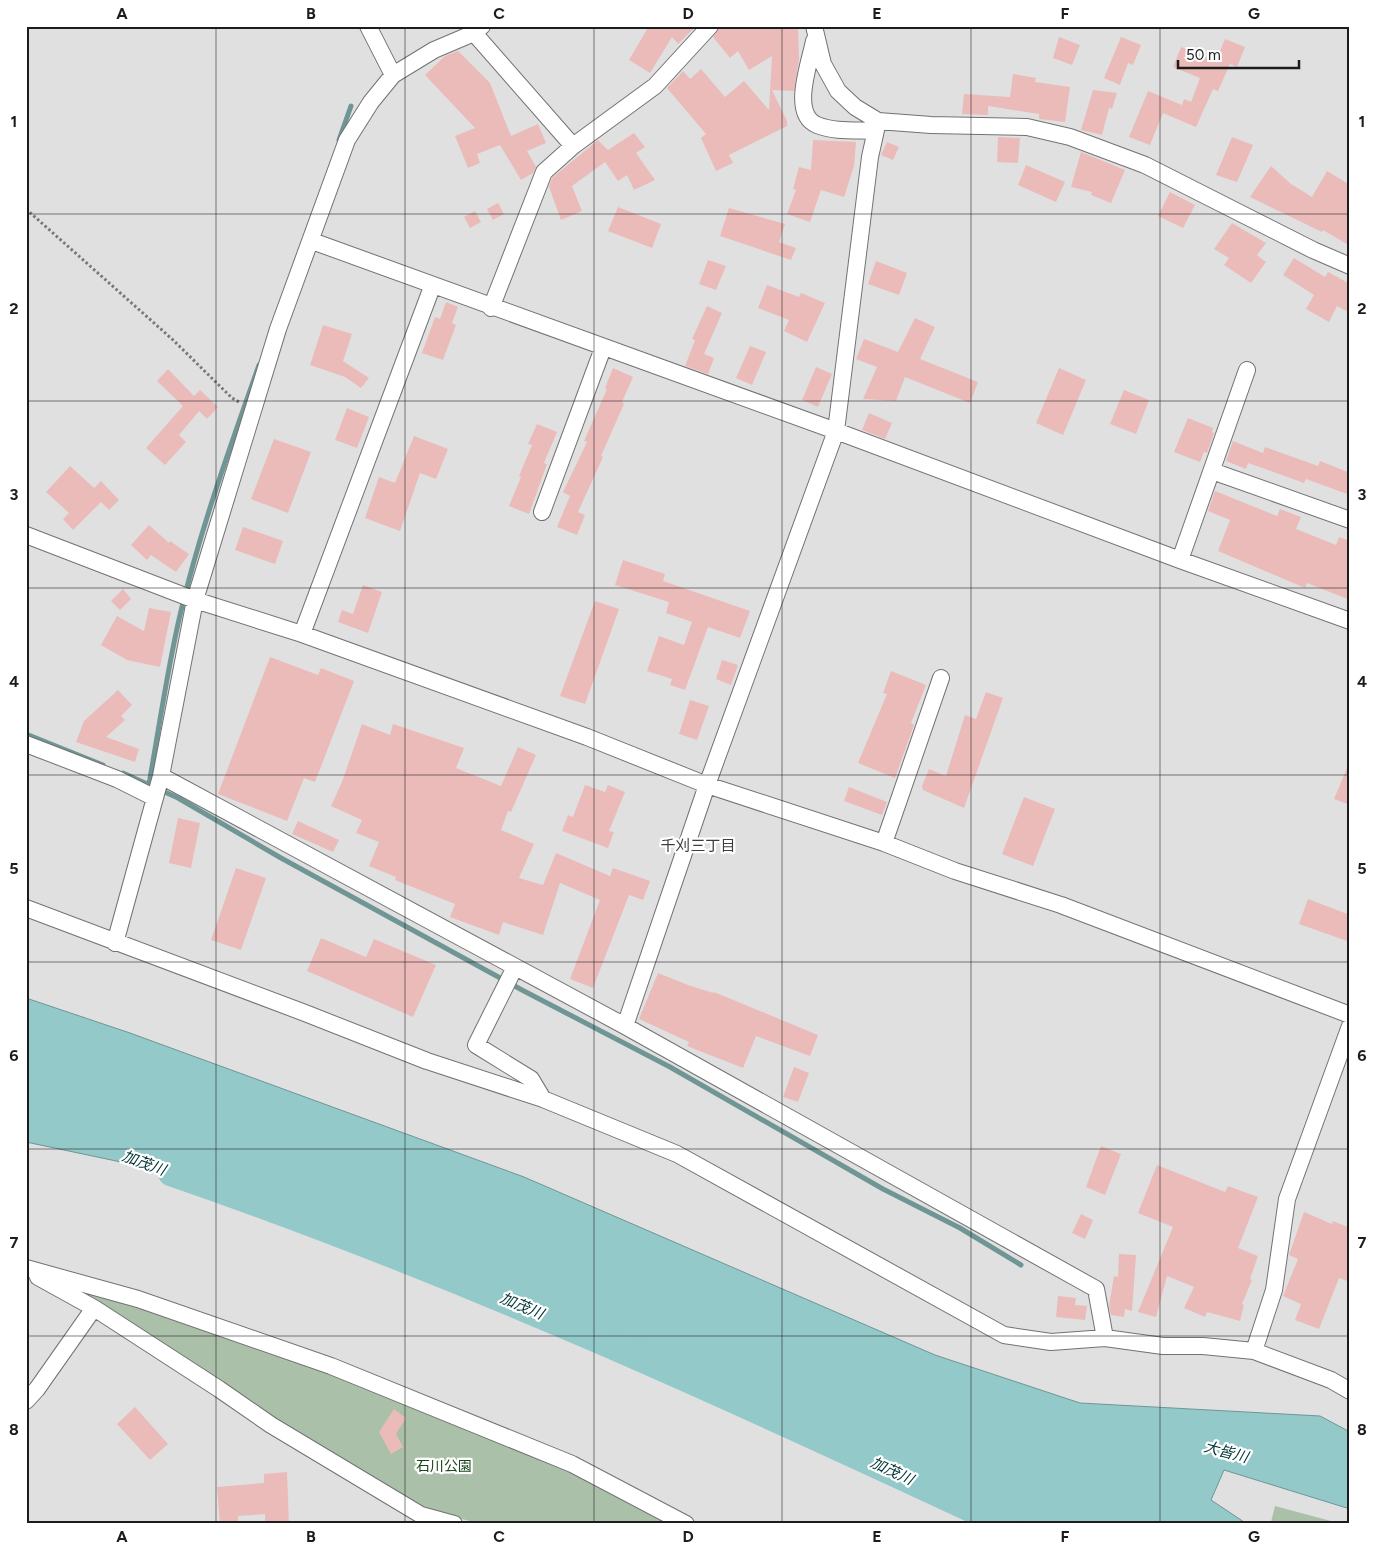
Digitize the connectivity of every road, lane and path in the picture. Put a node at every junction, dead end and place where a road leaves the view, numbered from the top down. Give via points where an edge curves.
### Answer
1 (368, 26) edge
2 (710, 26) edge
3 (478, 30) edge
4 (814, 33) edge
5 (393, 75) junction
6 (876, 126) junction
7 (573, 146) junction
8 (26, 209) edge
9 (312, 241) junction
10 (1350, 266) edge
11 (432, 287) junction
12 (491, 308) junction
13 (603, 348) junction
14 (1247, 370) dead end
15 (253, 412) junction
16 (836, 431) junction
17 (1212, 471) junction
18 (542, 512) dead end
19 (1350, 520) edge
20 (26, 535) edge
21 (1180, 560) junction
22 (194, 600) junction
23 (1350, 621) edge
24 (302, 634) junction
25 (941, 678) dead end
26 (26, 744) edge
27 (161, 776) junction
28 (707, 785) junction
29 (155, 798) junction
30 (884, 842) junction
31 (26, 908) edge
32 (115, 943) junction
33 (515, 967) junction
34 (1350, 1014) edge
35 (625, 1026) junction
36 (1350, 1026) edge
37 (543, 1099) junction
38 (26, 1269) edge
39 (94, 1308) junction
40 (1105, 1338) junction
41 (1254, 1351) junction
42 (1350, 1391) edge
43 (26, 1401) edge
44 (418, 1519) edge
45 (454, 1524) edge
46 (686, 1524) edge

1 - 5 street
2 - 7 street via 655,86
3 - 5 street via 434,50
3 - 7 street
4 - 6 street via 823,64 838,91
4 - 6 street via 802,98 804,112 815,125 832,129
5 - 9 street via 347,140
6 - 10 street via 1027,127 1070,137 1145,165
6 - 16 street
7 - 12 street via 544,172
8 - 15 path via 172,339 232,398
9 - 11 street
9 - 15 street via 278,328
11 - 12 street
11 - 24 street
12 - 13 street
13 - 16 street
13 - 18 street
14 - 17 street
15 - 22 street
16 - 21 street
16 - 28 street
17 - 19 street
17 - 21 street
20 - 22 street
21 - 23 street
22 - 24 street
22 - 27 street
24 - 28 street via 587,737
25 - 30 street
26 - 29 street via 117,779
27 - 29 street
27 - 33 street
28 - 30 street
28 - 35 street
29 - 32 street
30 - 34 street via 955,871 1061,905
31 - 32 street
32 - 37 street via 427,1061
33 - 35 street
33 - 37 street via 476,1045 531,1079
35 - 40 street via 1096,1289
36 - 41 street via 1287,1199 1274,1290
37 - 40 street via 677,1154 1004,1335 1050,1342
38 - 39 street
38 - 46 street via 138,1299 331,1366 572,1464
39 - 43 street
39 - 44 street
40 - 41 street via 1163,1346
41 - 42 street via 1331,1380
44 - 45 street

